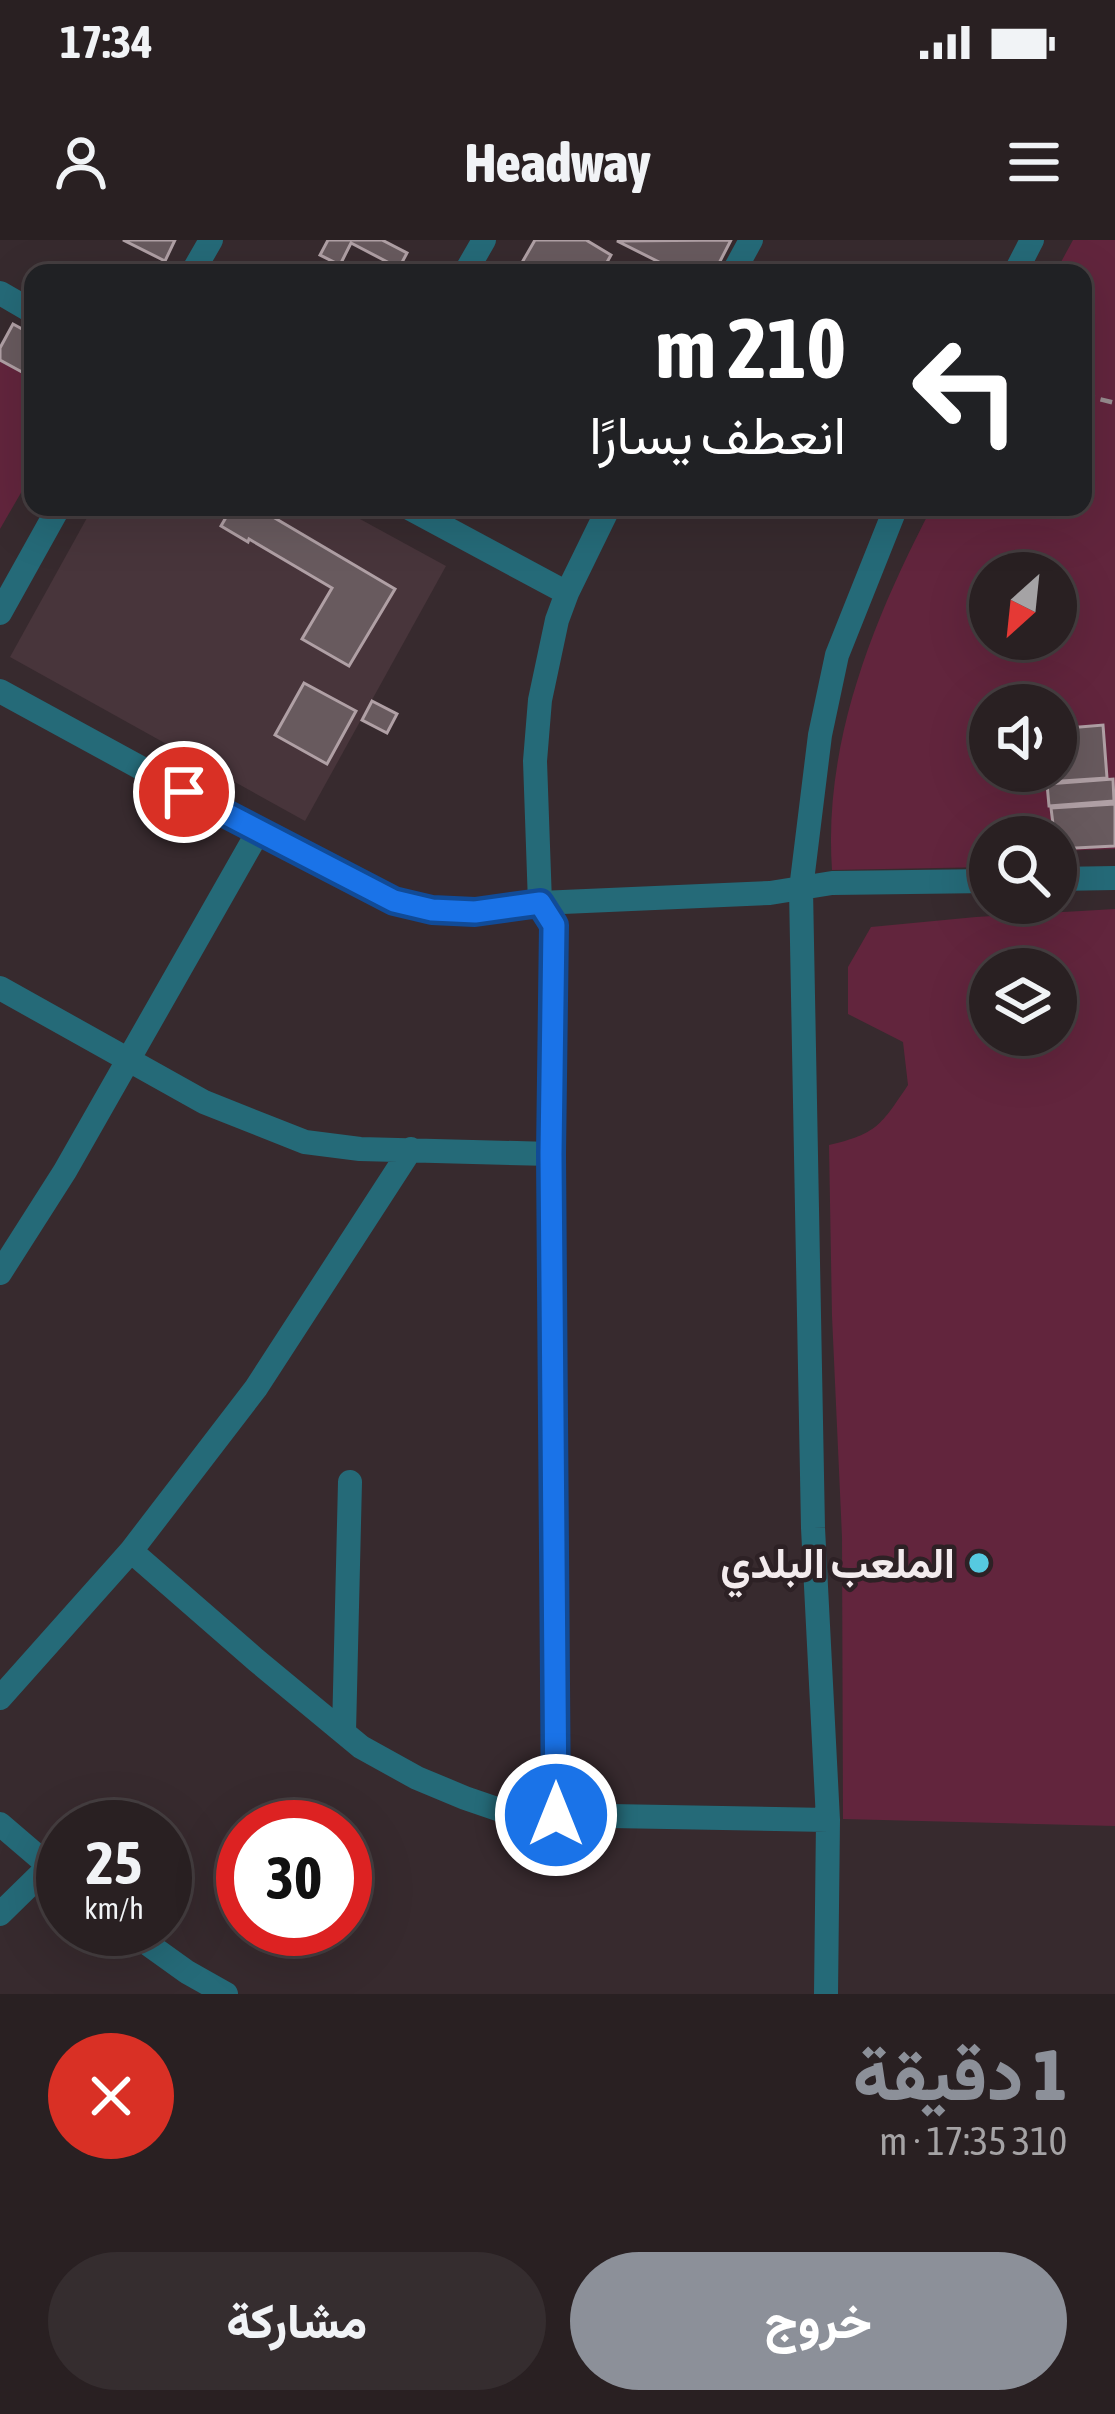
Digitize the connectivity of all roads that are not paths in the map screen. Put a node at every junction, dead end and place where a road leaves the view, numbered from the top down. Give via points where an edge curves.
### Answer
1 (54, 516) edge
2 (424, 516) edge
3 (604, 516) edge
4 (892, 516) edge
5 (566, 593) junction
6 (0, 613) edge
7 (0, 691) edge
8 (258, 832) junction
9 (1115, 878) edge
10 (1077, 879) edge
11 (969, 881) edge
12 (801, 889) junction
13 (540, 903) junction
14 (0, 988) edge
15 (129, 1060) junction
16 (411, 1149) junction
17 (551, 1154) junction
18 (0, 1274) edge
19 (350, 1482) dead end
20 (131, 1552) junction
21 (0, 1698) edge
22 (344, 1732) junction
23 (556, 1815) junction
24 (828, 1820) junction
25 (0, 1824) edge
26 (36, 1855) edge
27 (36, 1887) edge
28 (0, 1914) edge
29 (165, 1956) edge
30 (226, 1994) edge
31 (826, 1994) edge

1 - 6 street
2 - 5 street
3 - 5 street
4 - 12 street via 837,655
5 - 13 street via 540,700
7 - 8 street
8 - 13 street via 394,901 475,912
8 - 15 street
9 - 10 street
11 - 12 street
12 - 13 street
12 - 24 street via 813,1528
13 - 17 street via 554,925
14 - 15 street
15 - 16 street via 204,1102 305,1142
15 - 18 street
16 - 17 street
16 - 20 street via 256,1388
17 - 23 street
19 - 22 street
20 - 21 street
20 - 22 street
22 - 23 street via 464,1798
23 - 24 street
24 - 31 street
25 - 26 street
27 - 28 street
29 - 30 street

